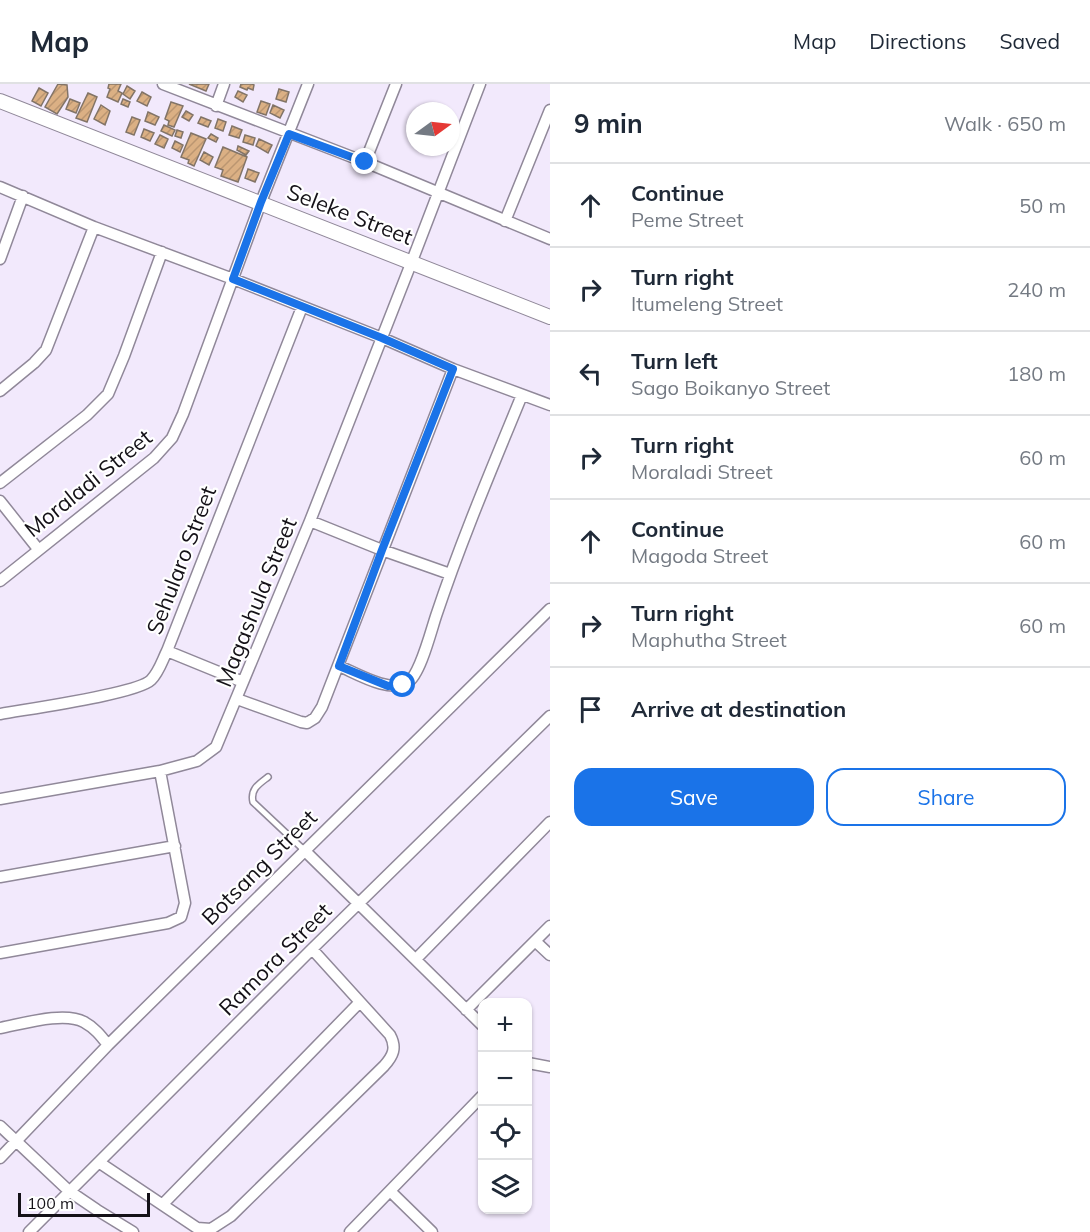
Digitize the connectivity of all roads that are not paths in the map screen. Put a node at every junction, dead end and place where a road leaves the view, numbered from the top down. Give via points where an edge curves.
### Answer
1 (163, 84) edge
2 (224, 84) edge
3 (308, 84) edge
4 (396, 84) edge
5 (480, 84) edge
6 (0, 101) edge
7 (216, 105) junction
8 (550, 110) edge
9 (289, 134) junction
10 (365, 162) junction
11 (0, 187) edge
12 (437, 192) junction
13 (23, 196) junction
14 (261, 202) junction
15 (505, 221) junction
16 (94, 227) junction
17 (550, 239) edge
18 (162, 252) junction
19 (0, 259) edge
20 (412, 261) junction
21 (233, 279) junction
22 (302, 307) junction
23 (550, 317) edge
24 (382, 338) junction
25 (453, 369) junction
26 (0, 391) edge
27 (522, 395) junction
28 (550, 405) edge
29 (0, 483) edge
30 (0, 501) edge
31 (310, 521) junction
32 (38, 549) junction
33 (382, 550) junction
34 (450, 574) junction
35 (0, 581) edge
36 (550, 609) edge
37 (166, 651) junction
38 (339, 666) junction
39 (243, 682) junction
40 (237, 699) junction
41 (0, 714) edge
42 (550, 716) edge
43 (160, 771) junction
44 (268, 777) dead end
45 (0, 799) edge
46 (550, 822) edge
47 (175, 846) junction
48 (304, 850) junction
49 (0, 877) edge
50 (358, 904) junction
51 (550, 926) edge
52 (535, 941) junction
53 (312, 949) junction
54 (0, 953) edge
55 (550, 955) edge
56 (416, 959) junction
57 (359, 1003) junction
58 (466, 1010) junction
59 (478, 1021) edge
60 (0, 1028) edge
61 (108, 1045) junction
62 (532, 1064) edge
63 (550, 1067) edge
64 (478, 1101) edge
65 (0, 1126) edge
66 (17, 1140) junction
67 (0, 1158) edge
68 (99, 1162) junction
69 (69, 1191) junction
70 (390, 1191) junction
71 (163, 1204) junction
72 (29, 1232) edge
73 (133, 1232) edge
74 (350, 1232) edge
75 (432, 1232) edge

1 - 7 street
2 - 7 street
3 - 9 street, Moraladi Street
4 - 10 street
5 - 12 street, Magashula Street
6 - 14 street, Seleke Street
7 - 9 street
8 - 15 street
9 - 10 street
9 - 14 street, Moraladi Street
10 - 12 street
11 - 13 street
12 - 15 street
12 - 20 street, Magashula Street
13 - 16 street
13 - 19 street
14 - 20 street, Seleke Street
14 - 21 street, Moraladi Street
15 - 17 street
16 - 18 street
16 - 26 street via 46,350
18 - 21 street
18 - 29 street via 108,394
20 - 23 street, Seleke Street
20 - 24 street, Magashula Street
21 - 22 street
21 - 32 street, Moraladi Street via 180,421 166,445
22 - 24 street
22 - 37 street, Sehularo Street
24 - 25 street
24 - 31 street, Magashula Street
25 - 27 street
25 - 33 street
27 - 28 street
27 - 34 street
30 - 32 street
31 - 33 street
31 - 39 street, Magashula Street
32 - 35 street, Moraladi Street
33 - 34 street
33 - 38 street
34 - 38 street via 424,651 409,682 388,686
36 - 48 street, Botsang Street
37 - 39 street
37 - 41 street, Sehularo Street via 151,680 139,687
38 - 40 street via 319,715 307,723
39 - 40 street, Magashula Street
40 - 43 street, Magashula Street via 221,740 210,753
42 - 50 street, Ramora Street
43 - 45 street, Magashula Street
43 - 47 street
44 - 48 lane via 253,790 253,802
46 - 56 street
47 - 49 street
47 - 54 street via 185,903 182,917
48 - 50 street
48 - 61 street, Botsang Street
50 - 53 street, Ramora Street
50 - 56 street
51 - 52 street
52 - 55 street
52 - 58 street
53 - 57 street
53 - 68 street, Ramora Street
56 - 58 street
57 - 71 street
57 - 71 street via 392,1038 393,1053 384,1066 220,1224 197,1228
58 - 59 street
60 - 61 street via 74,1018 96,1030
61 - 66 street, Botsang Street
62 - 63 street
64 - 70 street
65 - 66 street
66 - 67 street, Botsang Street
66 - 69 street
68 - 69 street, Ramora Street
68 - 71 street
69 - 72 street, Ramora Street
69 - 73 street
70 - 74 street
70 - 75 street

